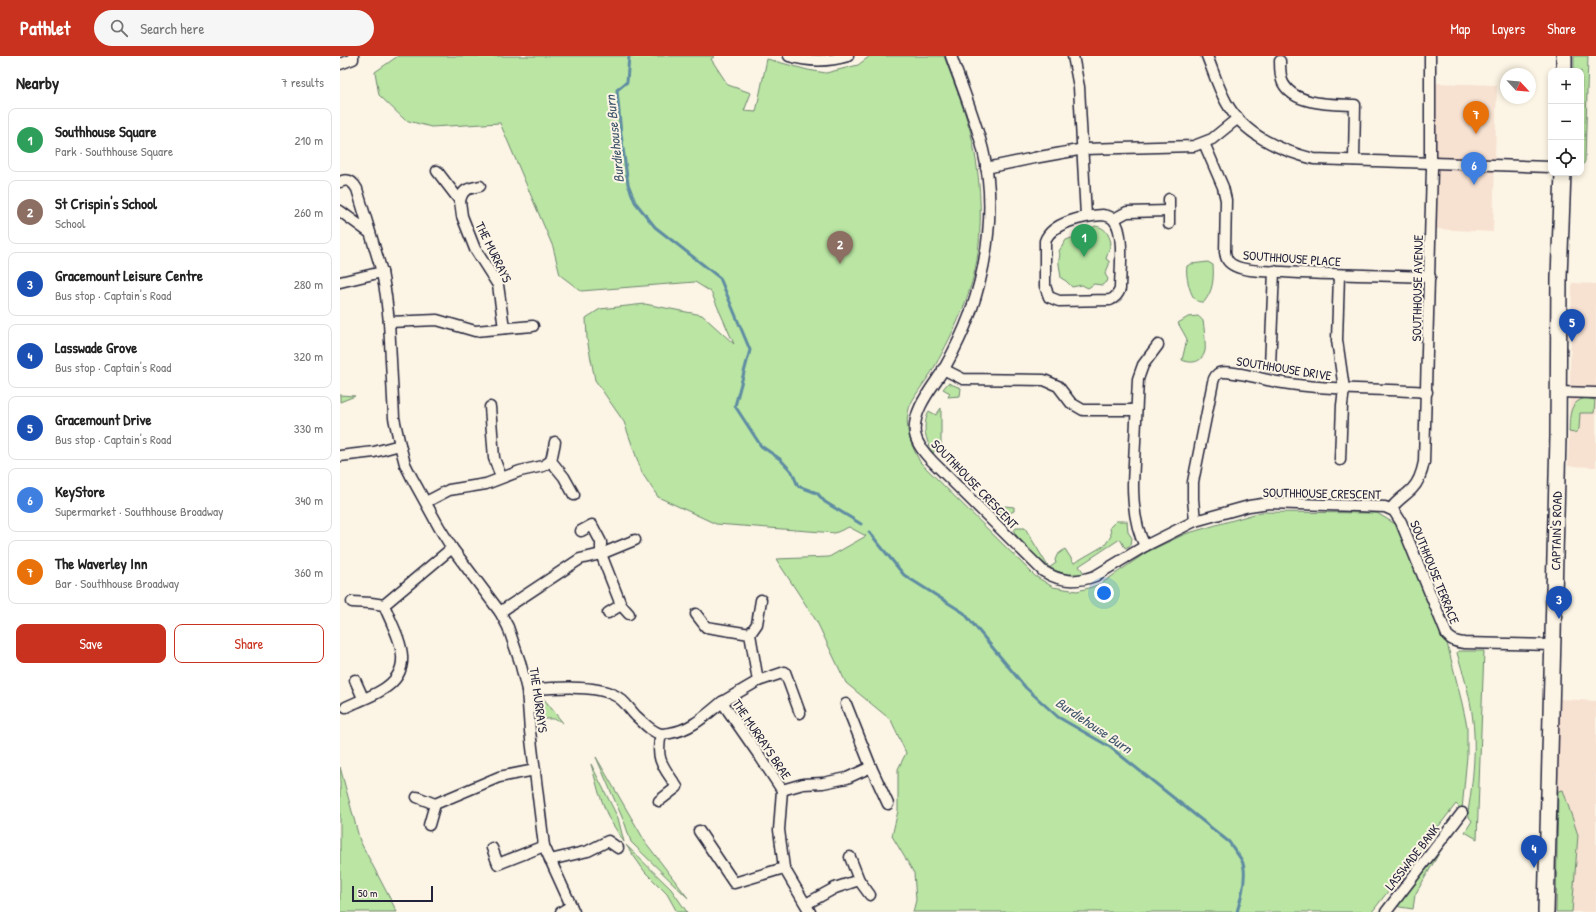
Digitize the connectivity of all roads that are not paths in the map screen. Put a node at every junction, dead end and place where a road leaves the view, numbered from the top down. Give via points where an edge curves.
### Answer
1 (789, 56) edge
2 (848, 56) edge
3 (951, 56) edge
4 (1074, 56) edge
5 (1207, 56) edge
6 (1430, 56) edge
7 (1564, 56) edge
8 (353, 57) edge
9 (1280, 61) dead end
10 (340, 64) edge
11 (1564, 68) edge
12 (1238, 118) junction
13 (1204, 143) junction
14 (1084, 149) junction
15 (1354, 160) junction
16 (1431, 163) junction
17 (1548, 167) edge
18 (986, 168) junction
19 (437, 171) dead end
20 (353, 173) dead end
21 (1563, 176) edge
22 (340, 182) edge
23 (480, 186) dead end
24 (357, 189) junction
25 (1169, 199) dead end
26 (460, 201) junction
27 (340, 211) edge
28 (1169, 211) junction
29 (1086, 216) junction
30 (1114, 219) junction
31 (1169, 224) dead end
32 (370, 233) junction
33 (1274, 271) junction
34 (382, 272) junction
35 (1339, 275) junction
36 (1430, 276) junction
37 (340, 282) edge
38 (389, 322) junction
39 (533, 326) dead end
40 (504, 328) junction
41 (1158, 346) dead end
42 (1270, 366) dead end
43 (943, 369) junction
44 (1344, 389) junction
45 (1427, 392) junction
46 (1558, 392) junction
47 (1596, 393) edge
48 (490, 407) dead end
49 (1136, 410) junction
50 (555, 442) dead end
51 (400, 445) junction
52 (340, 456) edge
53 (1340, 460) dead end
54 (551, 461) junction
55 (501, 477) junction
56 (574, 495) dead end
57 (426, 502) junction
58 (1391, 510) junction
59 (1195, 521) junction
60 (581, 531) dead end
61 (635, 540) dead end
62 (1145, 546) junction
63 (452, 548) junction
64 (601, 554) junction
65 (761, 600) dead end
66 (352, 602) dead end
67 (621, 605) junction
68 (384, 606) junction
69 (500, 612) junction
70 (608, 613) dead end
71 (629, 614) dead end
72 (696, 614) dead end
73 (750, 634) junction
74 (1553, 645) junction
75 (355, 680) dead end
76 (758, 681) junction
77 (526, 690) junction
78 (363, 698) junction
79 (722, 702) junction
80 (846, 704) dead end
81 (346, 708) dead end
82 (800, 713) dead end
83 (661, 734) junction
84 (871, 767) junction
85 (535, 770) junction
86 (782, 790) junction
87 (417, 797) dead end
88 (659, 801) dead end
89 (435, 804) junction
90 (888, 804) dead end
91 (1461, 818) dead end
92 (429, 825) dead end
93 (699, 831) dead end
94 (544, 846) junction
95 (492, 848) dead end
96 (618, 848) dead end
97 (850, 857) dead end
98 (550, 860) junction
99 (784, 868) junction
100 (859, 880) junction
101 (870, 896) dead end
102 (808, 908) edge
103 (573, 909) edge
104 (561, 912) edge
105 (1386, 912) edge
106 (1546, 912) edge

1 - 2 street via 816,61
3 - 18 street, SOUTHHOUSE CRESCENT via 983,151
4 - 14 street
5 - 12 street via 1227,103
6 - 16 street, SOUTHHOUSE AVENUE
7 - 11 main road
8 - 10 street
9 - 15 street via 1283,83 1297,96 1318,103 1355,105
12 - 13 street via 1224,131
12 - 15 street via 1263,139 1286,151 1314,159
13 - 14 street via 1186,147
13 - 33 street, SOUTHHOUSE PLACE via 1226,200 1226,259 1233,266 1240,268
14 - 18 street
14 - 29 street
15 - 16 street
16 - 17 street
16 - 36 street, SOUTHHOUSE AVENUE
18 - 43 street, SOUTHHOUSE CRESCENT via 988,238 982,269 969,316
19 - 26 street, THE MURRAYS
20 - 24 street, THE MURRAYS
21 - 46 main road, CAPTAIN'S ROAD
22 - 24 street via 353,183
23 - 26 street via 466,190
24 - 32 street, THE MURRAYS
25 - 28 street
26 - 40 street, THE MURRAYS via 462,216 475,248 498,285
27 - 32 street
28 - 30 street via 1127,212
28 - 31 street
29 - 30 street via 1109,216
29 - 30 street via 1056,227 1048,235 1045,286 1049,297 1054,300 1110,300 1118,294 1120,241 1118,226
32 - 34 street, THE MURRAYS
33 - 35 street, SOUTHHOUSE PLACE
33 - 42 street
34 - 37 street
34 - 38 street, THE MURRAYS
35 - 36 street, SOUTHHOUSE PLACE
35 - 44 street via 1337,340
36 - 45 street, SOUTHHOUSE AVENUE
38 - 40 street via 437,320 475,331
38 - 51 street, THE MURRAYS via 394,418
39 - 40 street
41 - 49 street via 1140,372
43 - 49 street via 963,379 1044,380 1058,386 1071,403 1082,410
43 - 62 street, SOUTHHOUSE CRESCENT via 917,416 915,425 918,442 933,462 1043,571 1062,580 1086,580
44 - 45 street, SOUTHHOUSE DRIVE
44 - 53 street
44 - 59 street, SOUTHHOUSE DRIVE via 1304,386 1226,372 1215,375 1193,482
45 - 58 street, SOUTHHOUSE AVENUE via 1422,473 1413,488 1397,501
46 - 47 street
46 - 74 main road, CAPTAIN'S ROAD
48 - 55 street via 494,458
49 - 62 street via 1133,501 1138,530
50 - 54 street
51 - 52 street via 374,452
51 - 57 street, THE MURRAYS via 405,464
54 - 55 street via 543,466
54 - 56 street
55 - 57 street via 486,484 448,490
57 - 63 street, THE MURRAYS
58 - 59 street, SOUTHHOUSE CRESCENT via 1377,506 1269,503
58 - 74 street, SOUTHHOUSE TERRACE via 1401,522 1450,639 1464,643
59 - 62 street, SOUTHHOUSE CRESCENT
60 - 64 street via 592,525 601,542
61 - 64 street
63 - 68 street
63 - 69 street, THE MURRAYS
64 - 67 street
64 - 69 street via 580,559
65 - 73 street via 757,624
66 - 68 street
67 - 70 street
67 - 71 street
68 - 78 street via 402,653 401,670 389,685
69 - 77 street, THE MURRAYS via 520,662
72 - 73 street via 706,627
73 - 76 street
74 - 106 main road, CAPTAIN'S ROAD
75 - 78 street
76 - 79 street, THE MURRAYS BRAE
76 - 82 street, THE MURRAYS BRAE via 785,672
77 - 83 street via 564,688 598,690 615,695 646,726
77 - 85 street, THE MURRAYS
78 - 81 street
79 - 83 street, THE MURRAYS BRAE via 694,724 677,732
79 - 86 street, THE MURRAYS BRAE
80 - 84 street
83 - 88 street via 658,748 660,761 677,787
84 - 86 street, THE MURRAYS BRAE via 847,778 803,784
84 - 90 street
85 - 89 street via 499,777
85 - 94 street, THE MURRAYS
86 - 99 street, THE MURRAYS BRAE via 779,830
87 - 89 street
89 - 92 street
91 - 105 street, LASSWADE BANK
93 - 99 street via 734,883
94 - 95 street via 498,864
94 - 98 street, THE MURRAYS
96 - 98 street via 609,837 588,851
97 - 100 street
98 - 103 street, THE MURRAYS
99 - 102 street, THE MURRAYS BRAE
100 - 101 street
100 - 102 street, THE MURRAYS BRAE via 834,888
103 - 104 street, THE MURRAYS

